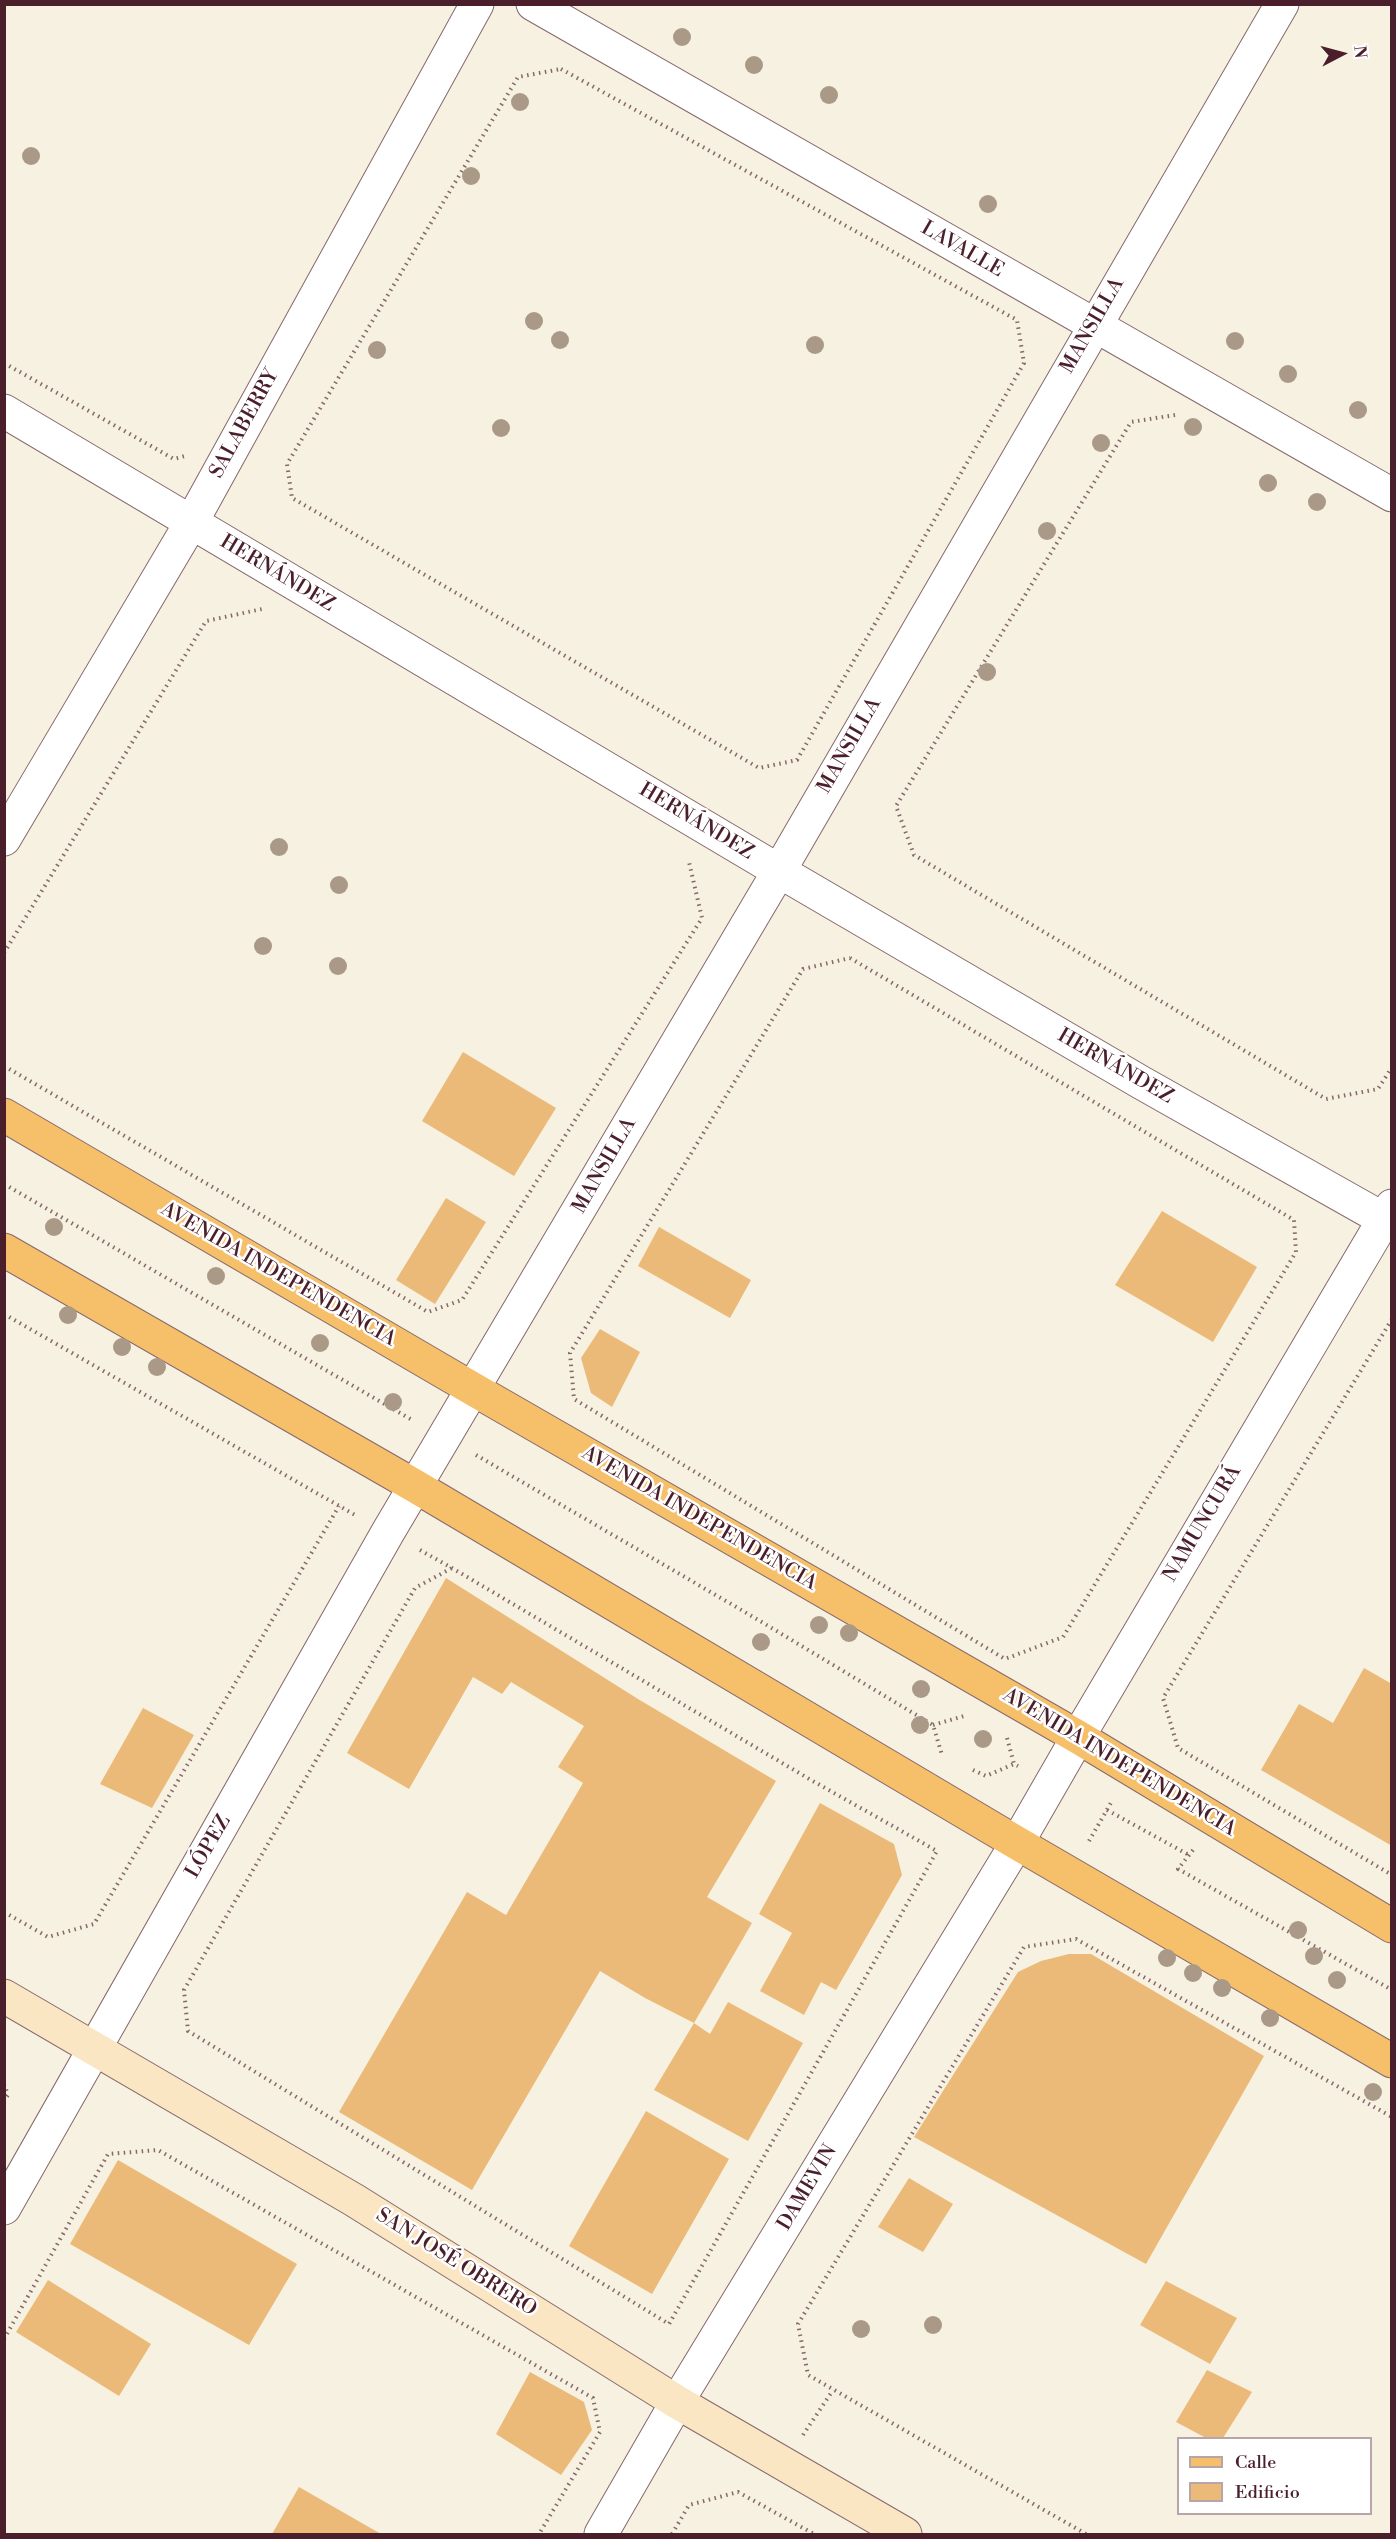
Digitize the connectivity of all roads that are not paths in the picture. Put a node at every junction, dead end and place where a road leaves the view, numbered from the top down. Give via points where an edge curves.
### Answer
1 (477, 4) edge
2 (533, 4) edge
3 (1281, 4) edge
4 (1094, 324) junction
5 (4, 411) edge
6 (1392, 495) edge
7 (191, 524) junction
8 (4, 839) edge
9 (779, 871) junction
10 (4, 1115) edge
11 (1389, 1217) edge
12 (4, 1250) edge
13 (473, 1389) junction
14 (415, 1486) junction
15 (1078, 1737) junction
16 (1017, 1843) junction
17 (1392, 1926) edge
18 (4, 1996) edge
19 (94, 2050) junction
20 (1392, 2061) edge
21 (4, 2208) edge
22 (677, 2402) junction
23 (601, 2535) edge
24 (905, 2535) edge

1 - 7 street, SALABERRY
2 - 4 street, LAVALLE
3 - 4 street, MANSILLA
4 - 6 street, LAVALLE
4 - 9 street, MANSILLA
5 - 7 street, HERNÁNDEZ
7 - 8 street, SALABERRY
7 - 9 street, HERNÁNDEZ
9 - 11 street, HERNÁNDEZ via 1142,1083
9 - 13 street, MANSILLA
10 - 13 main road, AVENIDA INDEPENDENCIA
11 - 15 street, NAMUNCURÁ
12 - 14 main road
13 - 14 street, MANSILLA
13 - 15 main road, AVENIDA INDEPENDENCIA
14 - 16 main road
14 - 19 street, LÓPEZ
15 - 16 street, NAMUNCURÁ
15 - 17 main road, AVENIDA INDEPENDENCIA
16 - 20 main road
16 - 22 street, DAMEVIN
18 - 19 street, SAN JOSÉ OBRERO
19 - 21 street, LÓPEZ
19 - 22 street, SAN JOSÉ OBRERO via 354,2200
22 - 23 street, DAMEVIN
22 - 24 street, SAN JOSÉ OBRERO

